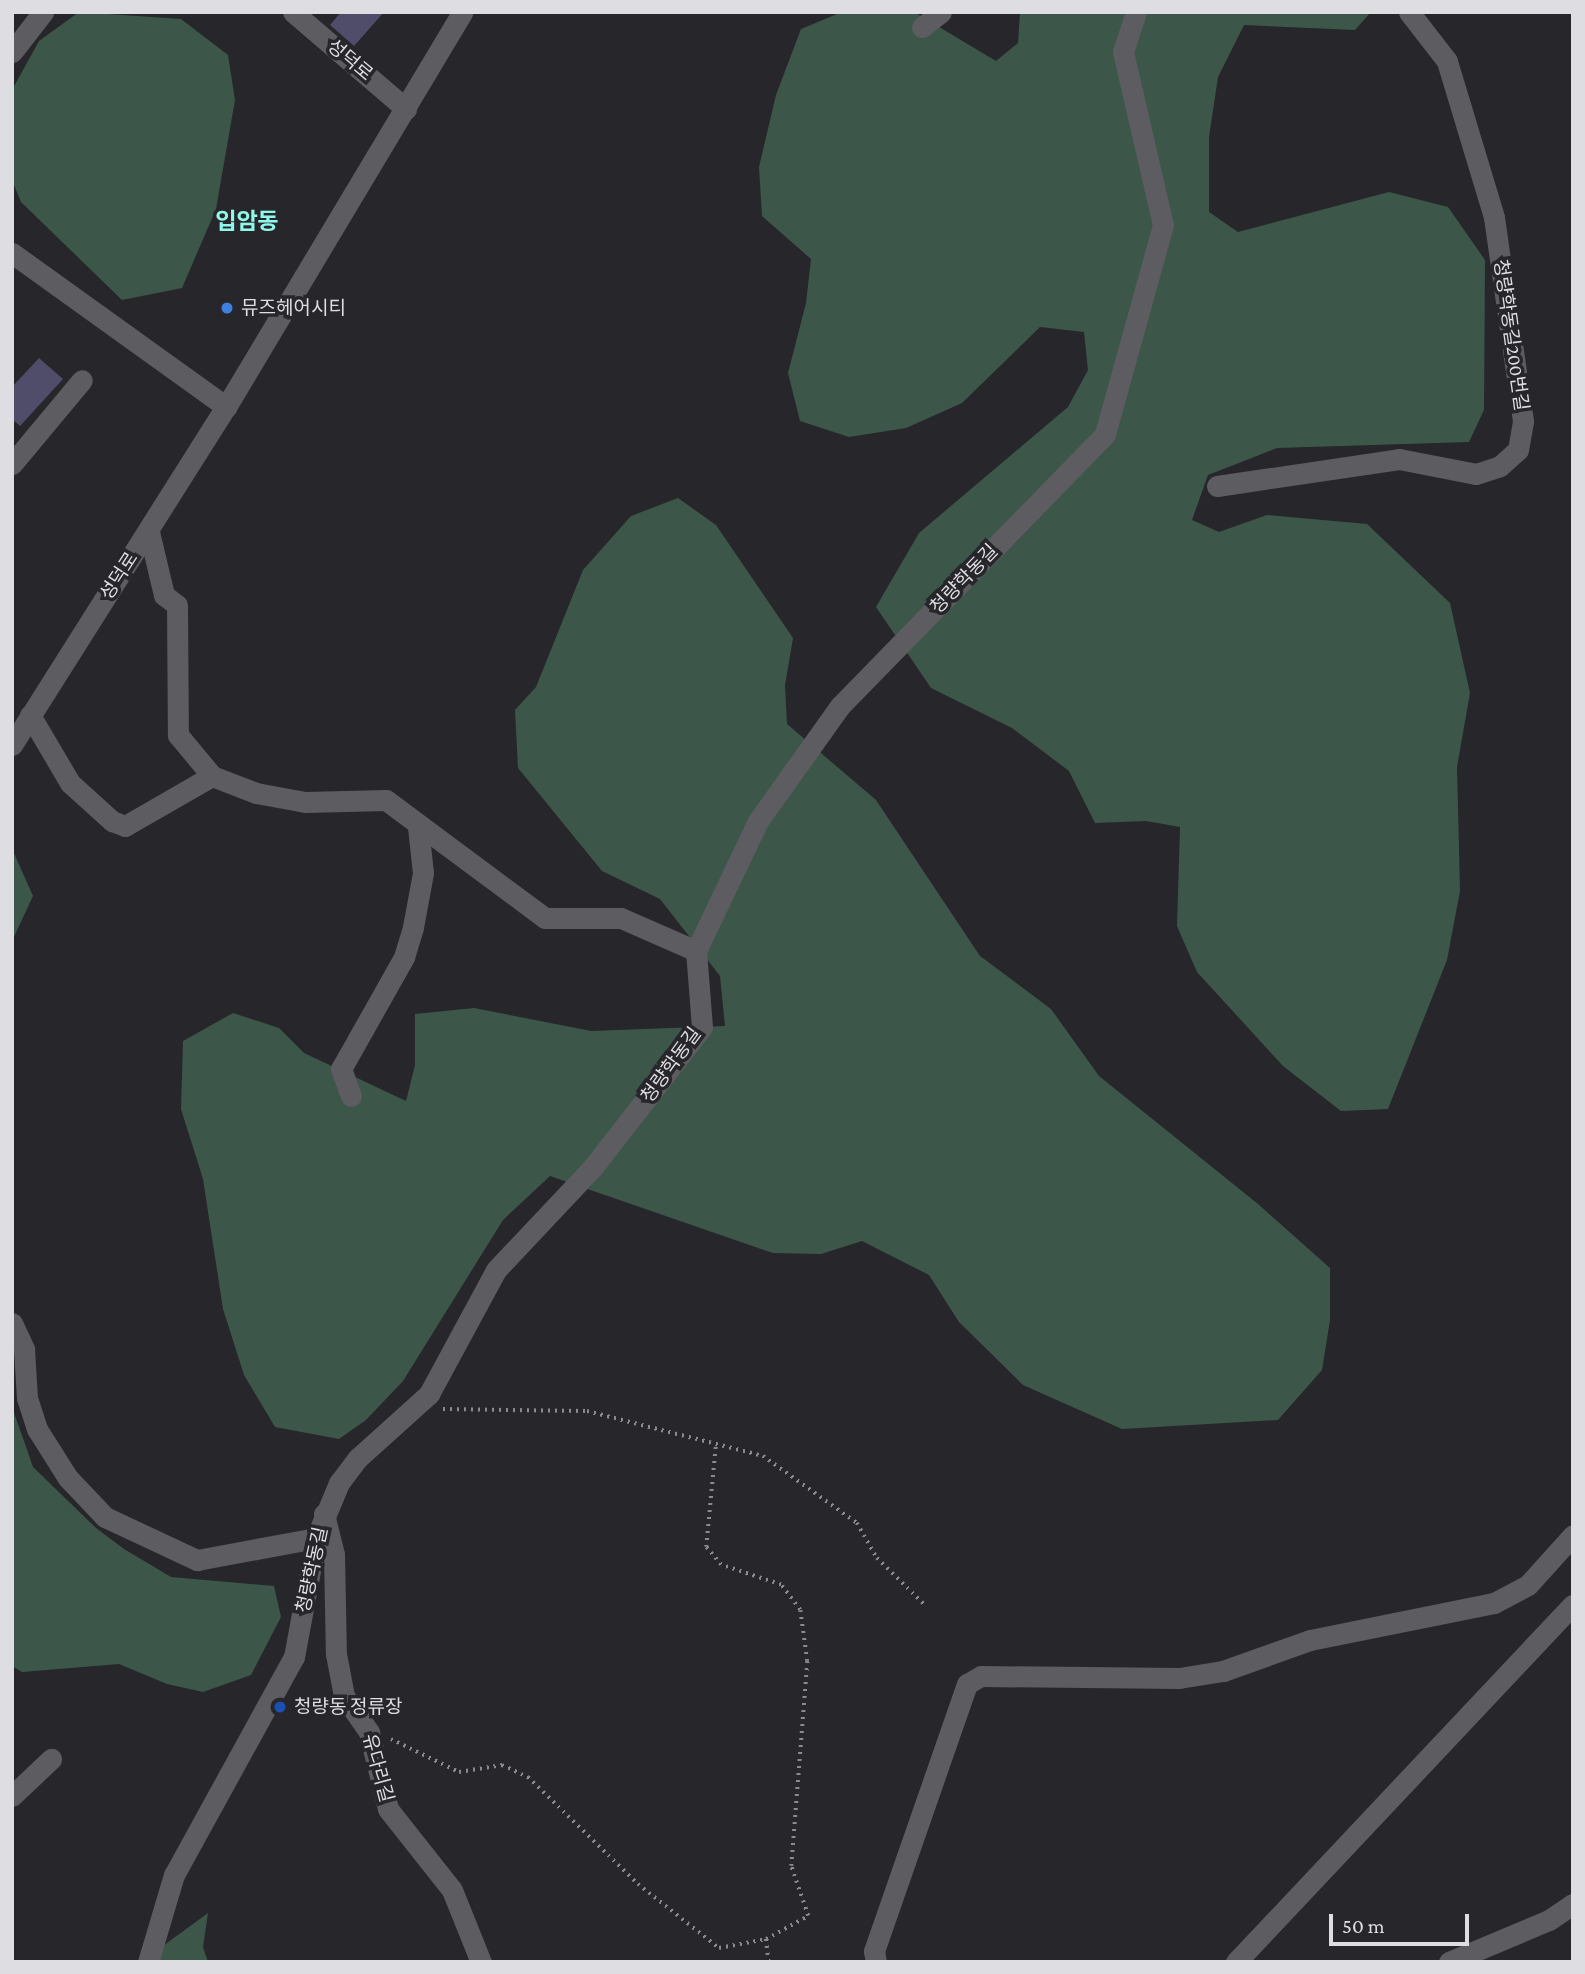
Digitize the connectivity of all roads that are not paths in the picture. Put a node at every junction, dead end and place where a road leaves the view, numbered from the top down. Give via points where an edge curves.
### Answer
1 (293, 12) edge
2 (462, 12) edge
3 (941, 12) edge
4 (1136, 12) edge
5 (1409, 12) edge
6 (37, 15) edge
7 (922, 27) dead end
8 (12, 52) edge
9 (406, 109) junction
10 (12, 253) edge
11 (82, 380) dead end
12 (226, 407) junction
13 (12, 464) edge
14 (1217, 486) dead end
15 (149, 532) junction
16 (30, 715) junction
17 (12, 745) edge
18 (212, 776) junction
19 (418, 827) junction
20 (696, 951) junction
21 (351, 1096) dead end
22 (12, 1322) edge
23 (324, 1514) junction
24 (1573, 1535) edge
25 (316, 1538) junction
26 (1573, 1605) edge
27 (51, 1759) dead end
28 (12, 1796) edge
29 (1573, 1904) edge
30 (148, 1962) edge
31 (481, 1962) edge
32 (876, 1962) edge
33 (1236, 1962) edge
34 (1449, 1962) edge

1 - 9 street, 성덕로
2 - 9 street, 성덕로
3 - 7 street
4 - 20 street, 청량학동길 via 1123,52 1163,225 1105,434 840,706 758,821
5 - 14 street, 청량학동길200번길 via 1447,61 1494,217 1523,421 1518,450 1500,466 1476,474 1399,459
6 - 8 street
9 - 12 street, 성덕로
10 - 12 street
11 - 13 street
12 - 15 street, 성덕로
15 - 16 street, 성덕로
15 - 18 street via 164,595 177,605 178,735
16 - 17 street, 성덕로
16 - 18 street via 70,783 112,821 125,826
18 - 19 street via 256,793 305,802 386,800
19 - 20 street via 545,918 621,918
19 - 21 street via 423,873 414,927 404,957 341,1069
20 - 23 street, 청량학동길 via 702,1027 593,1167 496,1270 418,1407 358,1458
22 - 25 street via 24,1349 27,1398 37,1429 68,1478 105,1517 197,1560
23 - 25 street, 청량학동길
23 - 31 street, 유다리길 via 334,1554 339,1676 344,1696 369,1732 388,1809 456,1896
24 - 32 street via 1528,1585 1494,1603 1310,1640 1223,1671 1179,1678 981,1675 967,1684 874,1951
25 - 30 street, 청량학동길 via 295,1657 174,1875
26 - 33 street
27 - 28 street
29 - 34 street via 1549,1920

